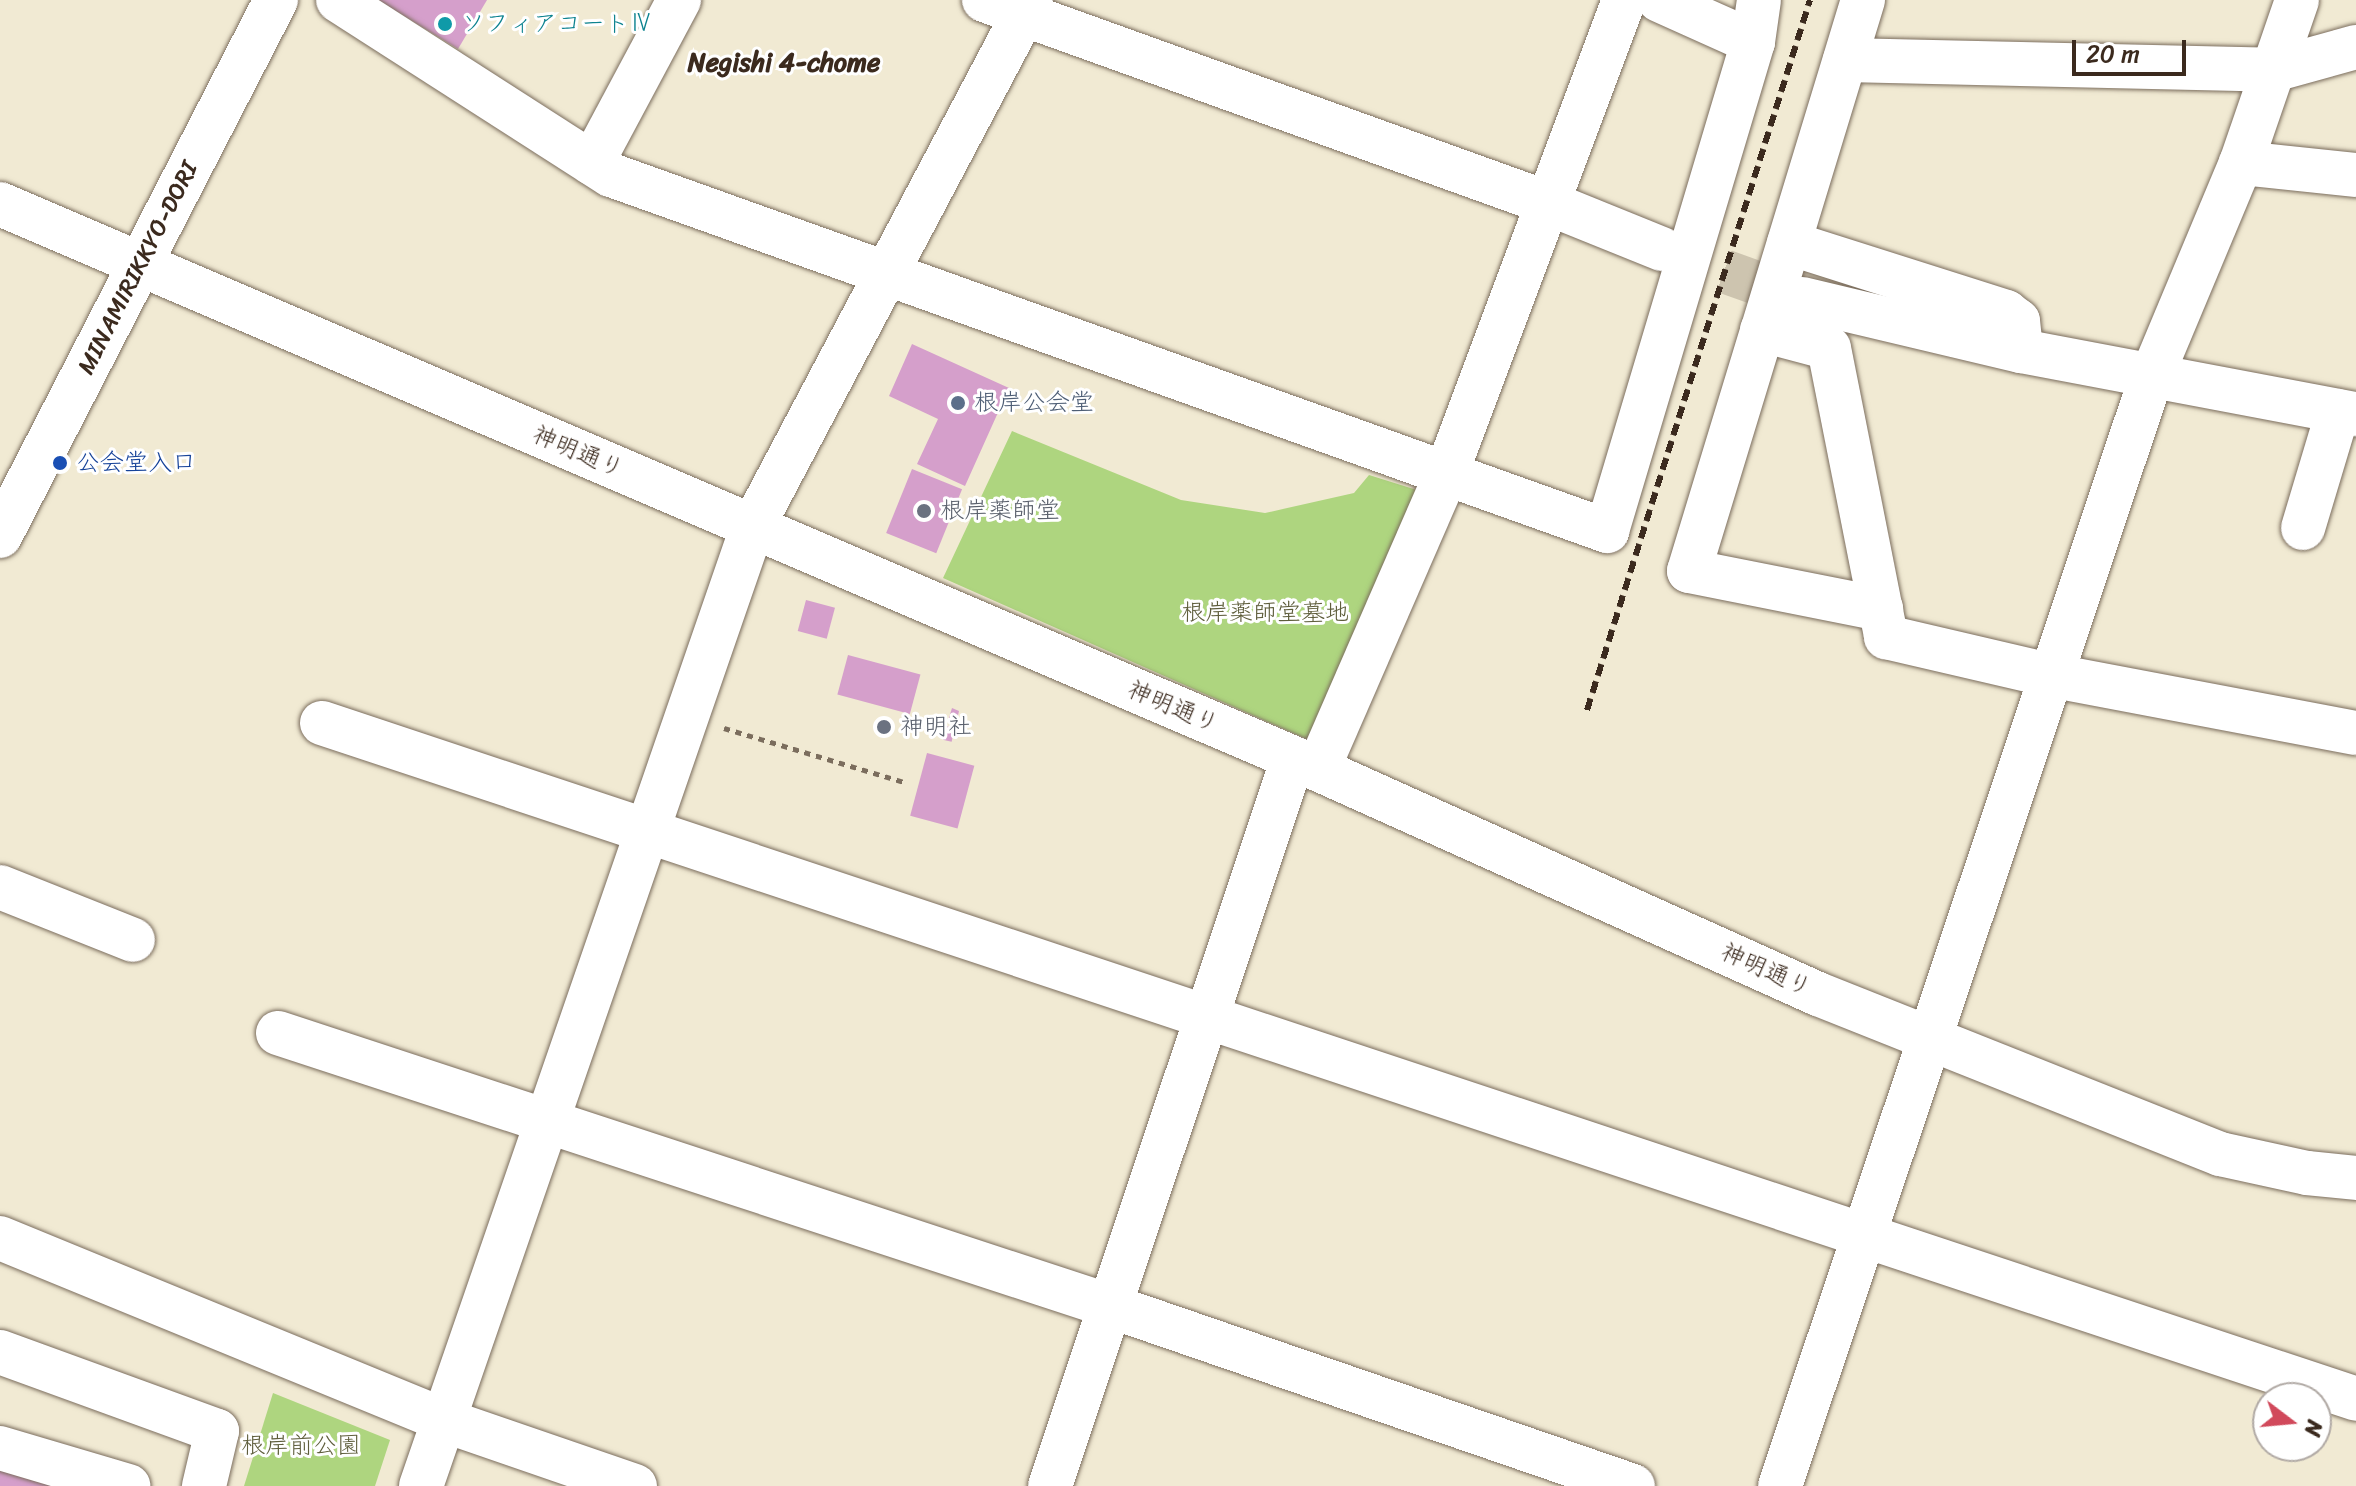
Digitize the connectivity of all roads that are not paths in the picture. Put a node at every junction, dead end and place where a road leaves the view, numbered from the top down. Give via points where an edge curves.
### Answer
1 (276, 0) edge
2 (338, 0) edge
3 (679, 0) edge
4 (1624, 0) edge
5 (1659, 0) edge
6 (1863, 0) edge
7 (2297, 0) edge
8 (1012, 5) edge
9 (1756, 21) edge
10 (2356, 47) edge
11 (1845, 60) junction
12 (2273, 70) junction
13 (592, 163) junction
14 (2241, 163) junction
15 (2356, 175) edge
16 (1548, 203) junction
17 (0, 204) edge
18 (1789, 243) junction
19 (1662, 249) tunnel mouth
20 (142, 264) junction
21 (888, 273) junction
22 (1802, 299) tunnel mouth
23 (1762, 330) junction
24 (2021, 351) junction
25 (2151, 378) junction
26 (2347, 413) edge
27 (1445, 477) junction
28 (752, 528) junction
29 (2303, 528) dead end
30 (0, 536) edge
31 (1881, 609) junction
32 (2049, 675) junction
33 (322, 723) dead end
34 (2356, 733) edge
35 (1306, 763) junction
36 (646, 833) junction
37 (0, 887) edge
38 (133, 940) dead end
39 (1206, 1018) junction
40 (278, 1033) dead end
41 (1932, 1036) junction
42 (545, 1122) junction
43 (2356, 1177) edge
44 (1864, 1233) junction
45 (0, 1238) edge
46 (1110, 1306) junction
47 (0, 1352) edge
48 (2356, 1399) edge
49 (443, 1420) junction
50 (0, 1448) edge
51 (128, 1486) edge
52 (204, 1486) edge
53 (421, 1486) edge
54 (635, 1486) edge
55 (1050, 1486) edge
56 (1633, 1486) edge
57 (1780, 1486) edge

1 - 20 street, MINAMIRIKKYO-DORI
2 - 13 street
3 - 13 street
4 - 16 street
5 - 9 street
6 - 11 street
7 - 12 street
8 - 16 street
8 - 21 street
9 - 27 street via 1607,531
10 - 12 street
11 - 12 street
11 - 18 street
12 - 14 street
13 - 21 street via 611,175
14 - 15 street
14 - 25 street
16 - 19 street
16 - 27 street
17 - 20 street, 神明通り
18 - 23 street
18 - 24 street via 2006,312 2018,321
20 - 28 street, 神明通り
20 - 30 street, MINAMIRIKKYO-DORI
21 - 27 street
21 - 28 street
22 - 24 street
23 - 31 street via 1829,348
23 - 31 street via 1689,571
24 - 25 street
25 - 26 street
25 - 32 street
26 - 29 street
27 - 35 street
28 - 35 street, 神明通り
28 - 36 street
31 - 32 street via 1886,637
32 - 34 street
32 - 41 street
33 - 36 street
35 - 39 street
35 - 41 street, 神明通り via 1818,994
36 - 39 street
36 - 42 street
37 - 38 street
39 - 44 street
39 - 46 street
40 - 42 street
41 - 43 street, 神明通り via 2220,1154
41 - 44 street
42 - 46 street
42 - 49 street
44 - 48 street
44 - 57 street
45 - 49 street
46 - 55 street
46 - 56 street
47 - 52 street via 217,1431
49 - 53 street
49 - 54 street
50 - 51 street

